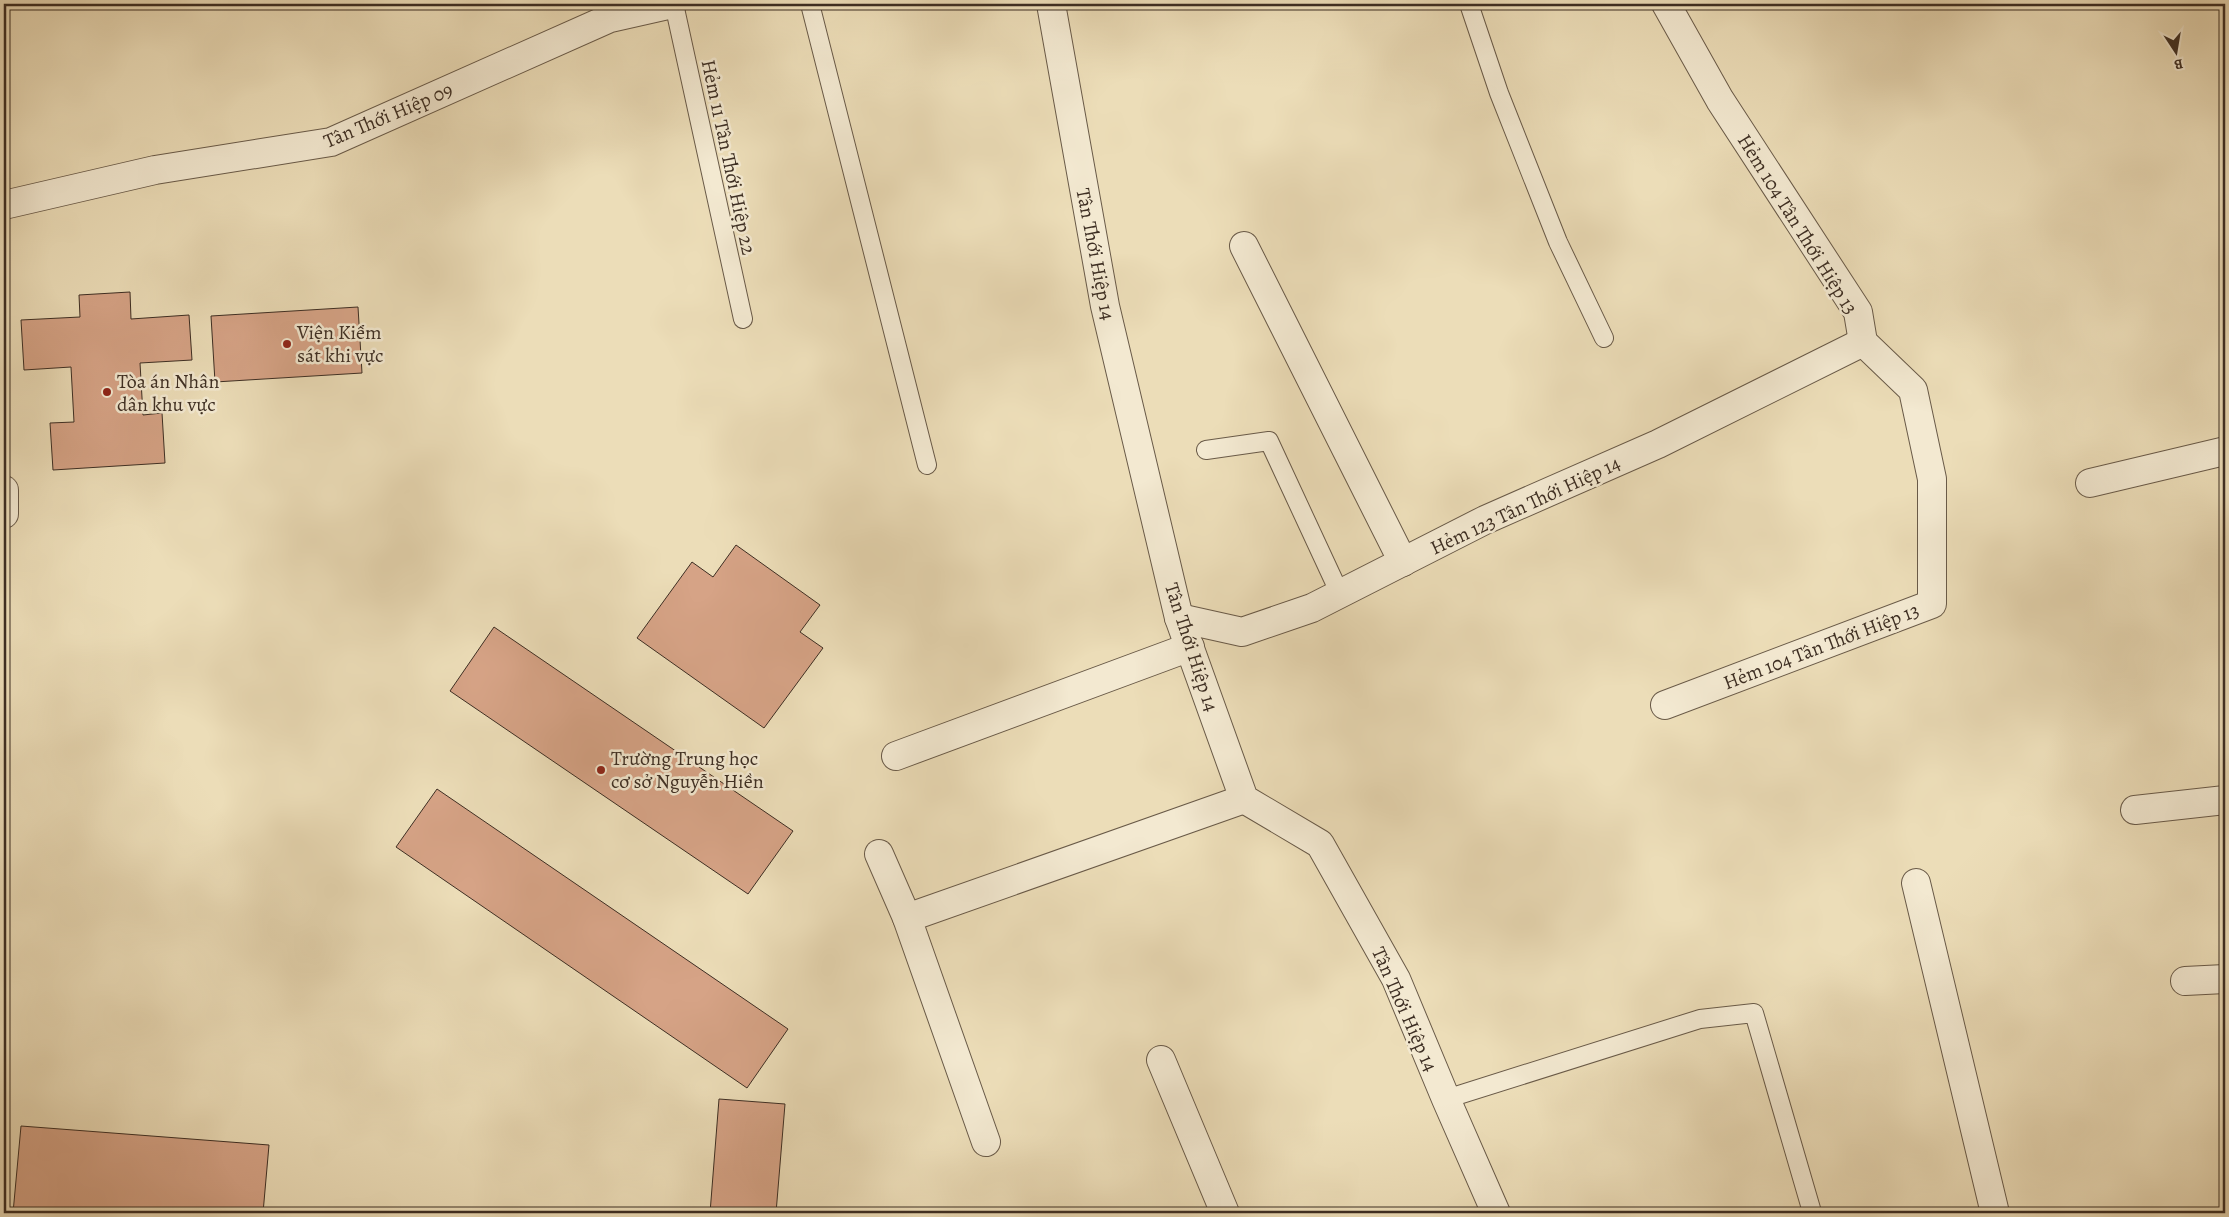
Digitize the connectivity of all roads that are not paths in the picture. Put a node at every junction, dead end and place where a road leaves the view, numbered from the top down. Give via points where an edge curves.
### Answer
1 (673, 4) edge
2 (810, 4) edge
3 (1051, 4) edge
4 (1469, 4) edge
5 (1666, 4) edge
6 (4, 205) edge
7 (1244, 246) dead end
8 (742, 318) dead end
9 (1604, 338) dead end
10 (1863, 342) junction
11 (1206, 450) dead end
12 (2225, 451) edge
13 (927, 465) dead end
14 (2090, 482) dead end
15 (4, 490) edge
16 (4, 514) edge
17 (1403, 562) junction
18 (1340, 594) junction
19 (1179, 618) junction
20 (1190, 647) junction
21 (1665, 705) dead end
22 (896, 756) dead end
23 (1244, 799) junction
24 (2225, 800) edge
25 (2135, 810) dead end
26 (879, 854) dead end
27 (1916, 883) dead end
28 (907, 918) junction
29 (2225, 979) edge
30 (2185, 981) dead end
31 (1161, 1060) dead end
32 (1446, 1100) junction
33 (986, 1142) dead end
34 (1812, 1212) edge
35 (1224, 1213) edge
36 (1496, 1213) edge
37 (1995, 1213) edge

1 - 6 street, Tân Thới Hiệp 09 via 610,18 331,142 155,170
1 - 8 lane, Hẻm 11 Tân Thới Hiệp 22
2 - 13 lane
3 - 19 street, Tân Thới Hiệp 14 via 1105,306
4 - 9 lane via 1499,93 1558,242
5 - 10 street, Hẻm 104 Tân Thới Hiệp 13 via 1720,100 1858,312
7 - 17 street
10 - 17 street, Hẻm 123 Tân Thới Hiệp 14 via 1658,444 1485,520
10 - 21 street, Hẻm 104 Tân Thới Hiệp 13 via 1913,390 1932,479 1932,604
11 - 18 lane via 1269,441
12 - 14 street
15 - 16 street
17 - 18 street, Hẻm 123 Tân Thới Hiệp 14
18 - 19 street, Hẻm 123 Tân Thới Hiệp 14 via 1312,608 1242,632
19 - 20 street, Tân Thới Hiệp 14
20 - 22 street
20 - 23 street, Tân Thới Hiệp 14
23 - 28 street
23 - 32 street, Tân Thới Hiệp 14 via 1320,844 1396,979
24 - 25 street
26 - 28 street
27 - 37 street
28 - 33 street
29 - 30 street
31 - 35 street
32 - 34 lane via 1700,1020 1754,1013
32 - 36 street, Tân Thới Hiệp 14

